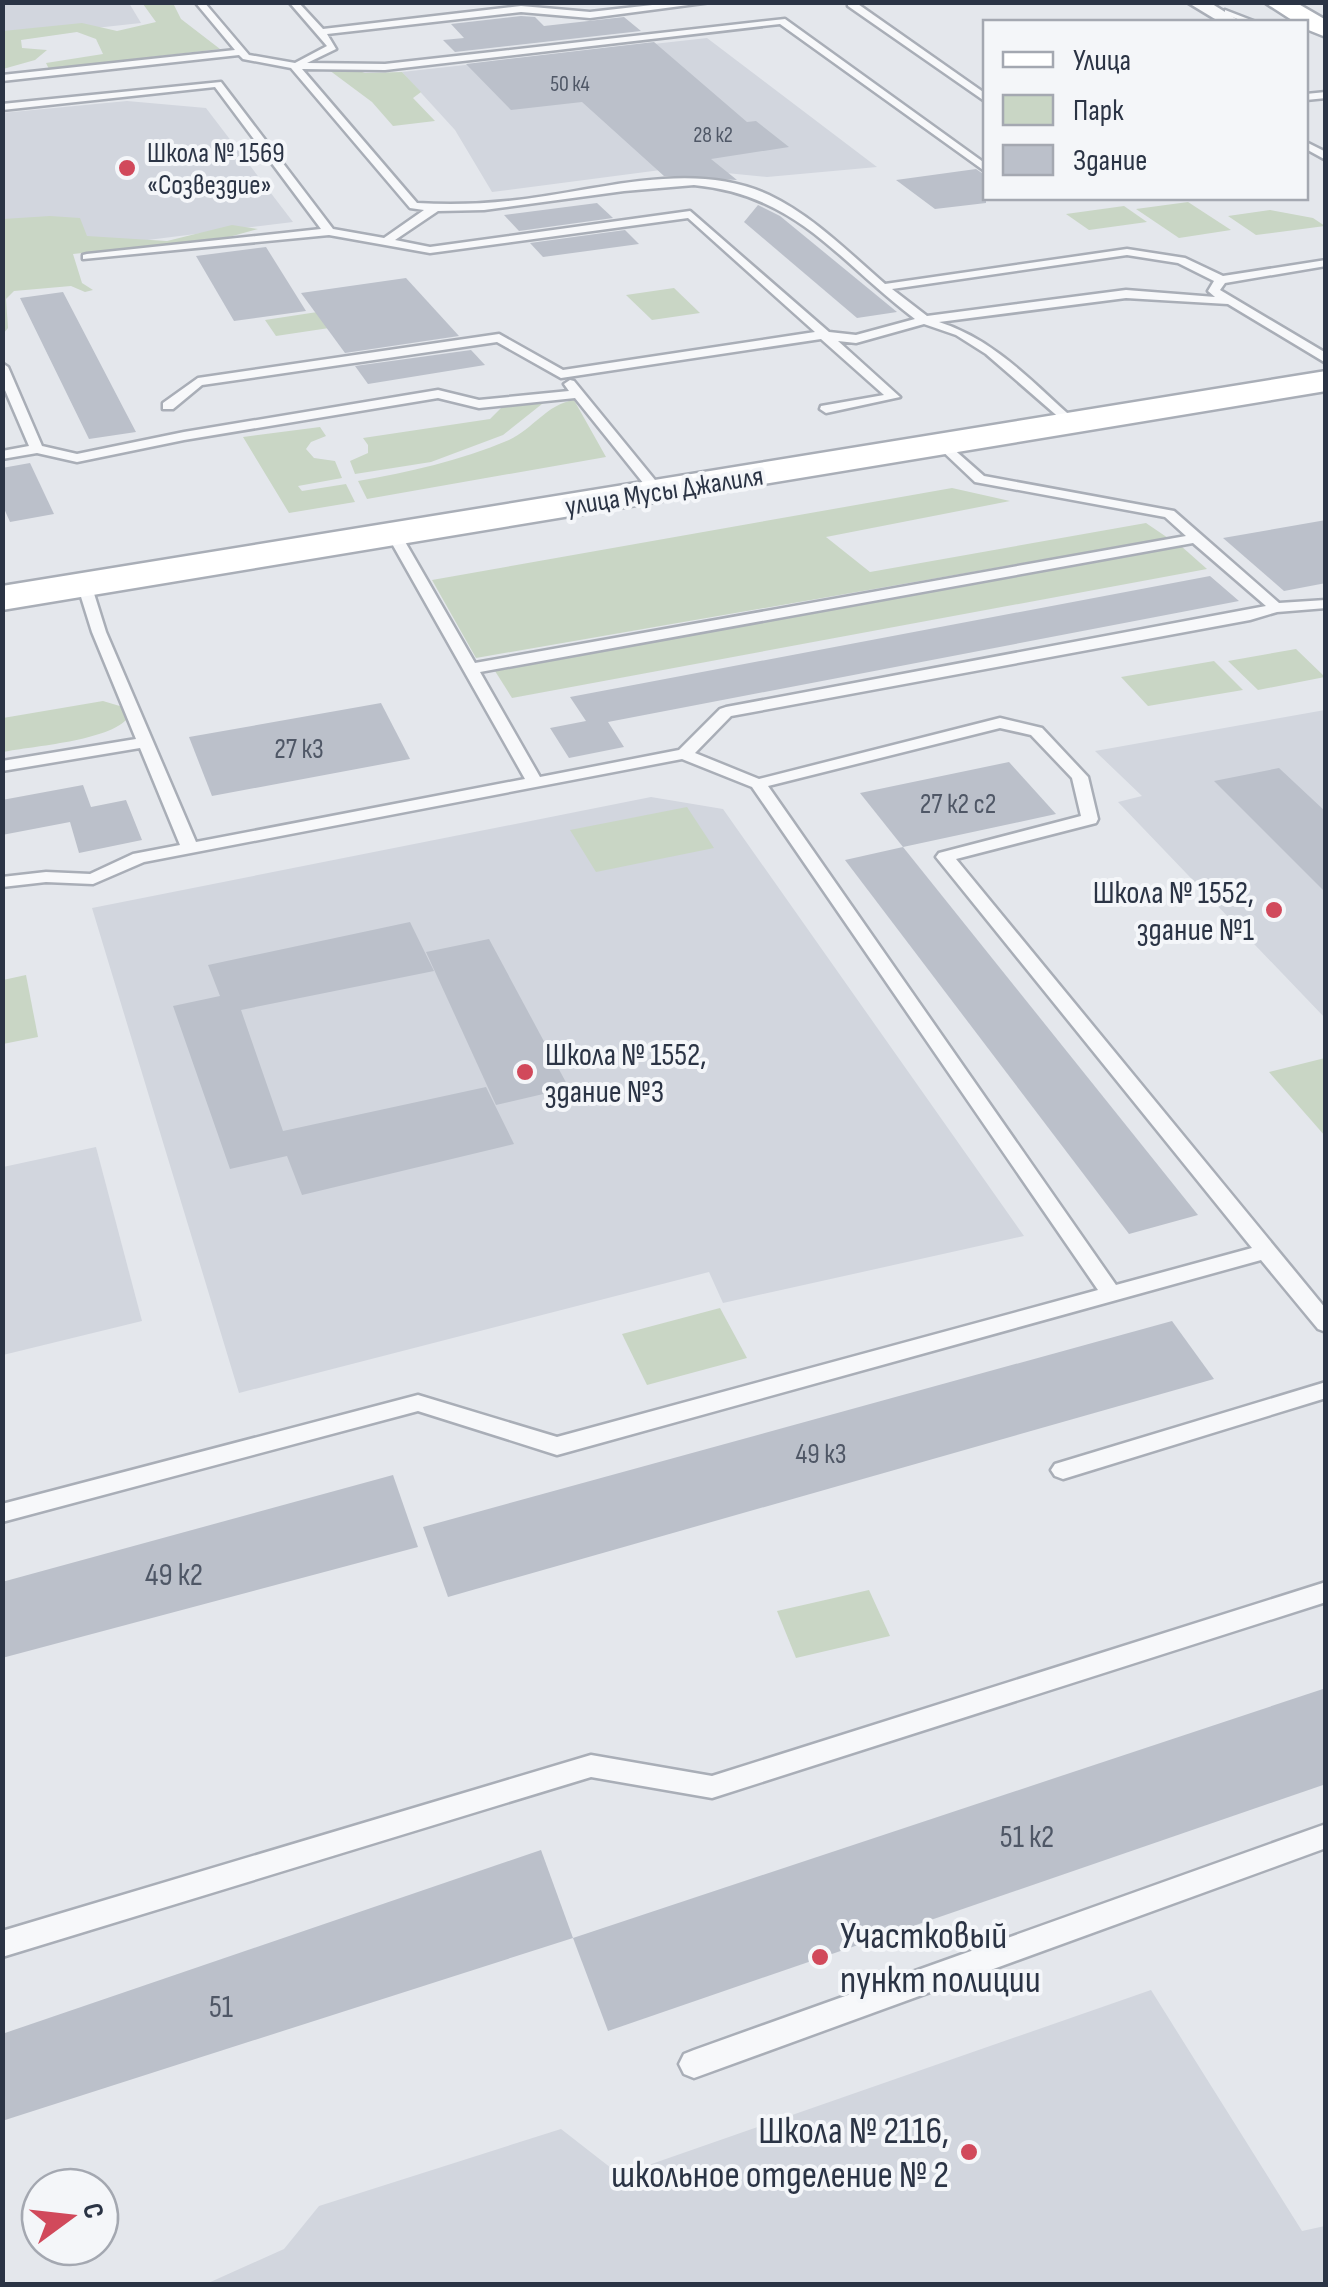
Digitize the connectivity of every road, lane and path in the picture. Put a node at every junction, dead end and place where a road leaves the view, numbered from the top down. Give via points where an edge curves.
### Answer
1 (199, 2) edge
2 (293, 2) edge
3 (708, 2) edge
4 (835, 2) edge
5 (862, 2) edge
6 (1196, 2) edge
7 (1276, 2) edge
8 (851, 4) edge
9 (1230, 17) edge
10 (1304, 20) edge
11 (320, 32) junction
12 (241, 52) junction
13 (294, 66) junction
14 (2, 78) edge
15 (983, 97) edge
16 (2, 108) edge
17 (983, 167) edge
18 (434, 208) junction
19 (329, 232) junction
20 (386, 242) junction
21 (87, 257) dead end
22 (1326, 263) edge
23 (1221, 280) junction
24 (885, 287) junction
25 (1229, 301) junction
26 (925, 320) junction
27 (821, 336) junction
28 (1326, 360) edge
29 (2, 367) edge
30 (561, 374) junction
31 (1326, 381) edge
32 (578, 394) junction
33 (168, 406) dead end
34 (826, 410) dead end
35 (1070, 423) junction
36 (942, 443) junction
37 (37, 449) junction
38 (2, 455) edge
39 (657, 491) junction
40 (393, 533) junction
41 (1197, 538) junction
42 (84, 584) junction
43 (2, 598) edge
44 (1326, 604) edge
45 (1276, 608) junction
46 (470, 669) junction
47 (146, 742) junction
48 (684, 754) junction
49 (2, 766) edge
50 (536, 784) junction
51 (758, 784) junction
52 (190, 848) junction
53 (2, 882) edge
54 (1266, 1251) junction
55 (1111, 1294) junction
56 (1326, 1324) edge
57 (1326, 1390) edge
58 (1064, 1470) dead end
59 (2, 1512) edge
60 (1326, 1592) edge
61 (1326, 1836) edge
62 (2, 1944) edge
63 (694, 2064) dead end

1 - 12 lane
2 - 11 lane
3 - 11 lane via 590,15 520,8
4 - 8 lane
5 - 8 lane
6 - 9 street
7 - 10 main road
8 - 15 lane
11 - 13 lane via 334,47
12 - 13 lane
12 - 14 lane
13 - 17 lane via 385,67 782,22
13 - 18 lane via 414,206
16 - 19 lane via 218,84
18 - 20 lane
18 - 24 lane via 460,211 644,184 699,182 761,192
19 - 20 lane
19 - 21 lane
20 - 27 lane via 430,250 690,214
22 - 23 lane
23 - 24 lane via 1182,260 1128,252
23 - 25 lane via 1214,291
24 - 26 lane
25 - 26 lane via 1126,294
25 - 28 lane
26 - 27 lane via 856,338
26 - 35 lane via 968,336
27 - 30 lane
27 - 34 lane via 894,397
29 - 37 lane
30 - 32 lane
30 - 33 lane via 499,338 198,382
31 - 35 main road, улица Мусы Джалиля
32 - 37 lane via 479,404 438,394 76,458
32 - 39 lane
35 - 36 main road, улица Мусы Джалиля
36 - 39 main road, улица Мусы Джалиля
36 - 41 lane via 980,479 1169,514
37 - 38 lane
39 - 40 main road, улица Мусы Джалиля
40 - 42 main road, улица Мусы Джалиля
40 - 46 lane
41 - 45 lane
41 - 46 lane
42 - 43 main road, улица Мусы Джалиля
42 - 47 lane
44 - 45 lane
45 - 48 lane via 726,712
46 - 50 lane
47 - 49 lane
47 - 52 lane
48 - 50 lane
48 - 51 lane
50 - 52 lane
51 - 54 lane via 1000,723 1036,731 1080,777 1090,819 944,857
51 - 55 lane
52 - 53 lane via 139,858 93,879
54 - 55 lane
54 - 56 lane
55 - 59 lane via 557,1446 418,1404
57 - 58 lane
60 - 62 lane via 712,1787 592,1766
61 - 63 lane

